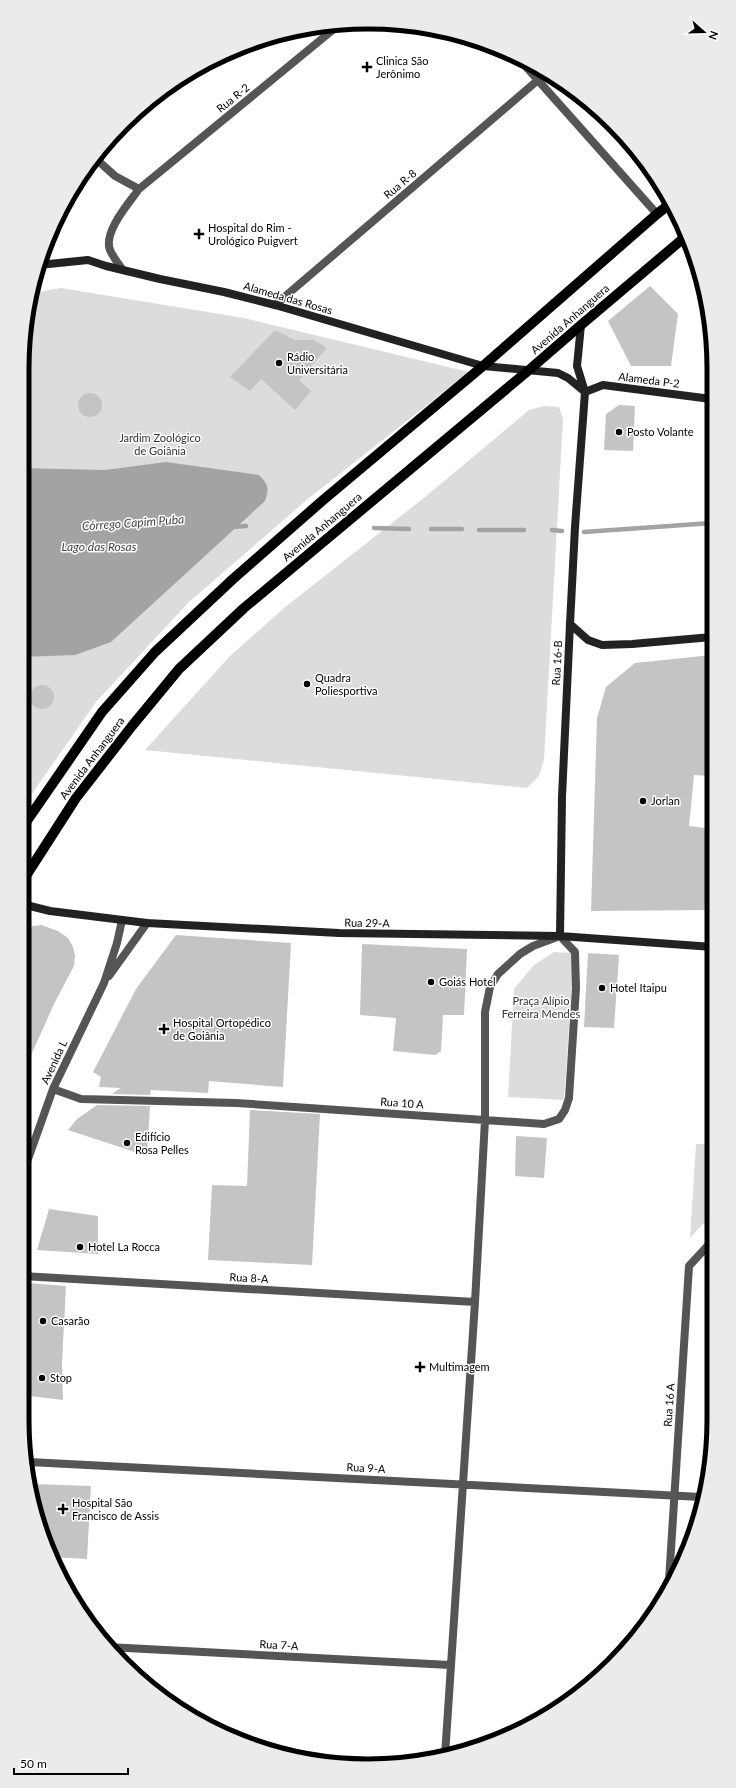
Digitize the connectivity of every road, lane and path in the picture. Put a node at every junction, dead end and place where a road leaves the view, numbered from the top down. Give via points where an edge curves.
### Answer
1 (331, 31) edge
2 (528, 69) edge
3 (538, 80) junction
4 (99, 162) edge
5 (139, 189) junction
6 (666, 207) edge
7 (657, 214) junction
8 (682, 240) edge
9 (45, 264) edge
10 (122, 270) junction
11 (275, 305) junction
12 (581, 325) junction
13 (483, 366) junction
14 (529, 370) junction
15 (585, 392) junction
16 (707, 398) edge
17 (570, 624) junction
18 (707, 637) edge
19 (29, 818) edge
20 (29, 871) edge
21 (29, 906) edge
22 (122, 920) junction
23 (147, 923) junction
24 (560, 936) junction
25 (707, 947) edge
26 (104, 983) junction
27 (53, 1089) junction
28 (485, 1120) junction
29 (29, 1156) edge
30 (707, 1246) edge
31 (29, 1276) edge
32 (475, 1302) junction
33 (32, 1462) edge
34 (462, 1484) junction
35 (674, 1495) junction
36 (698, 1496) edge
37 (669, 1575) edge
38 (116, 1647) edge
39 (450, 1665) junction
40 (445, 1749) edge

1 - 5 street, Rua R-2
2 - 3 street
3 - 7 street
3 - 11 street, Rua R-8
4 - 5 street via 115,176
5 - 10 street, Rua R-2 via 118,218 111,234 110,249
6 - 7 main road, Avenida Anhanguera
7 - 13 main road, Avenida Anhanguera
8 - 12 main road, Avenida Anhanguera
9 - 10 street, Alameda das Rosas via 88,260
10 - 11 street, Alameda das Rosas
11 - 13 street, Alameda das Rosas
12 - 14 main road, Avenida Anhanguera
12 - 15 street, Rua 16-B via 577,366
13 - 14 street, Alameda das Rosas
13 - 19 main road, Avenida Anhanguera via 322,501 233,579 156,652 102,712
14 - 15 street via 558,373
14 - 20 main road, Avenida Anhanguera via 250,603 179,670 76,798
15 - 16 street, Alameda P-2 via 603,385
15 - 17 street, Rua 16-B
17 - 18 street via 588,640 602,645
17 - 24 street, Rua 16-B via 562,801
21 - 22 street, Rua 29-A via 50,911
22 - 23 street, Rua 29-A
22 - 26 street, Avenida L via 118,943
23 - 24 street, Rua 29-A via 339,933
23 - 26 street, Avenida L
24 - 25 street, Rua 29-A
24 - 28 street via 520,954 498,974 490,987 485,1012
24 - 28 street, Rua 10 A via 575,952 575,1004 569,1098 565,1110 559,1119 544,1124
26 - 27 street, Avenida L
27 - 28 street, Rua 10 A via 81,1099 236,1103
27 - 29 street, Avenida L
28 - 32 street
30 - 35 street, Rua 16 A via 689,1266
31 - 32 street, Rua 8-A
32 - 34 street
33 - 34 street, Rua 9-A
34 - 35 street, Rua 9-A
34 - 39 street
35 - 36 street, Rua 9-A
35 - 37 street, Rua 16 A
38 - 39 street, Rua 7-A
39 - 40 street

